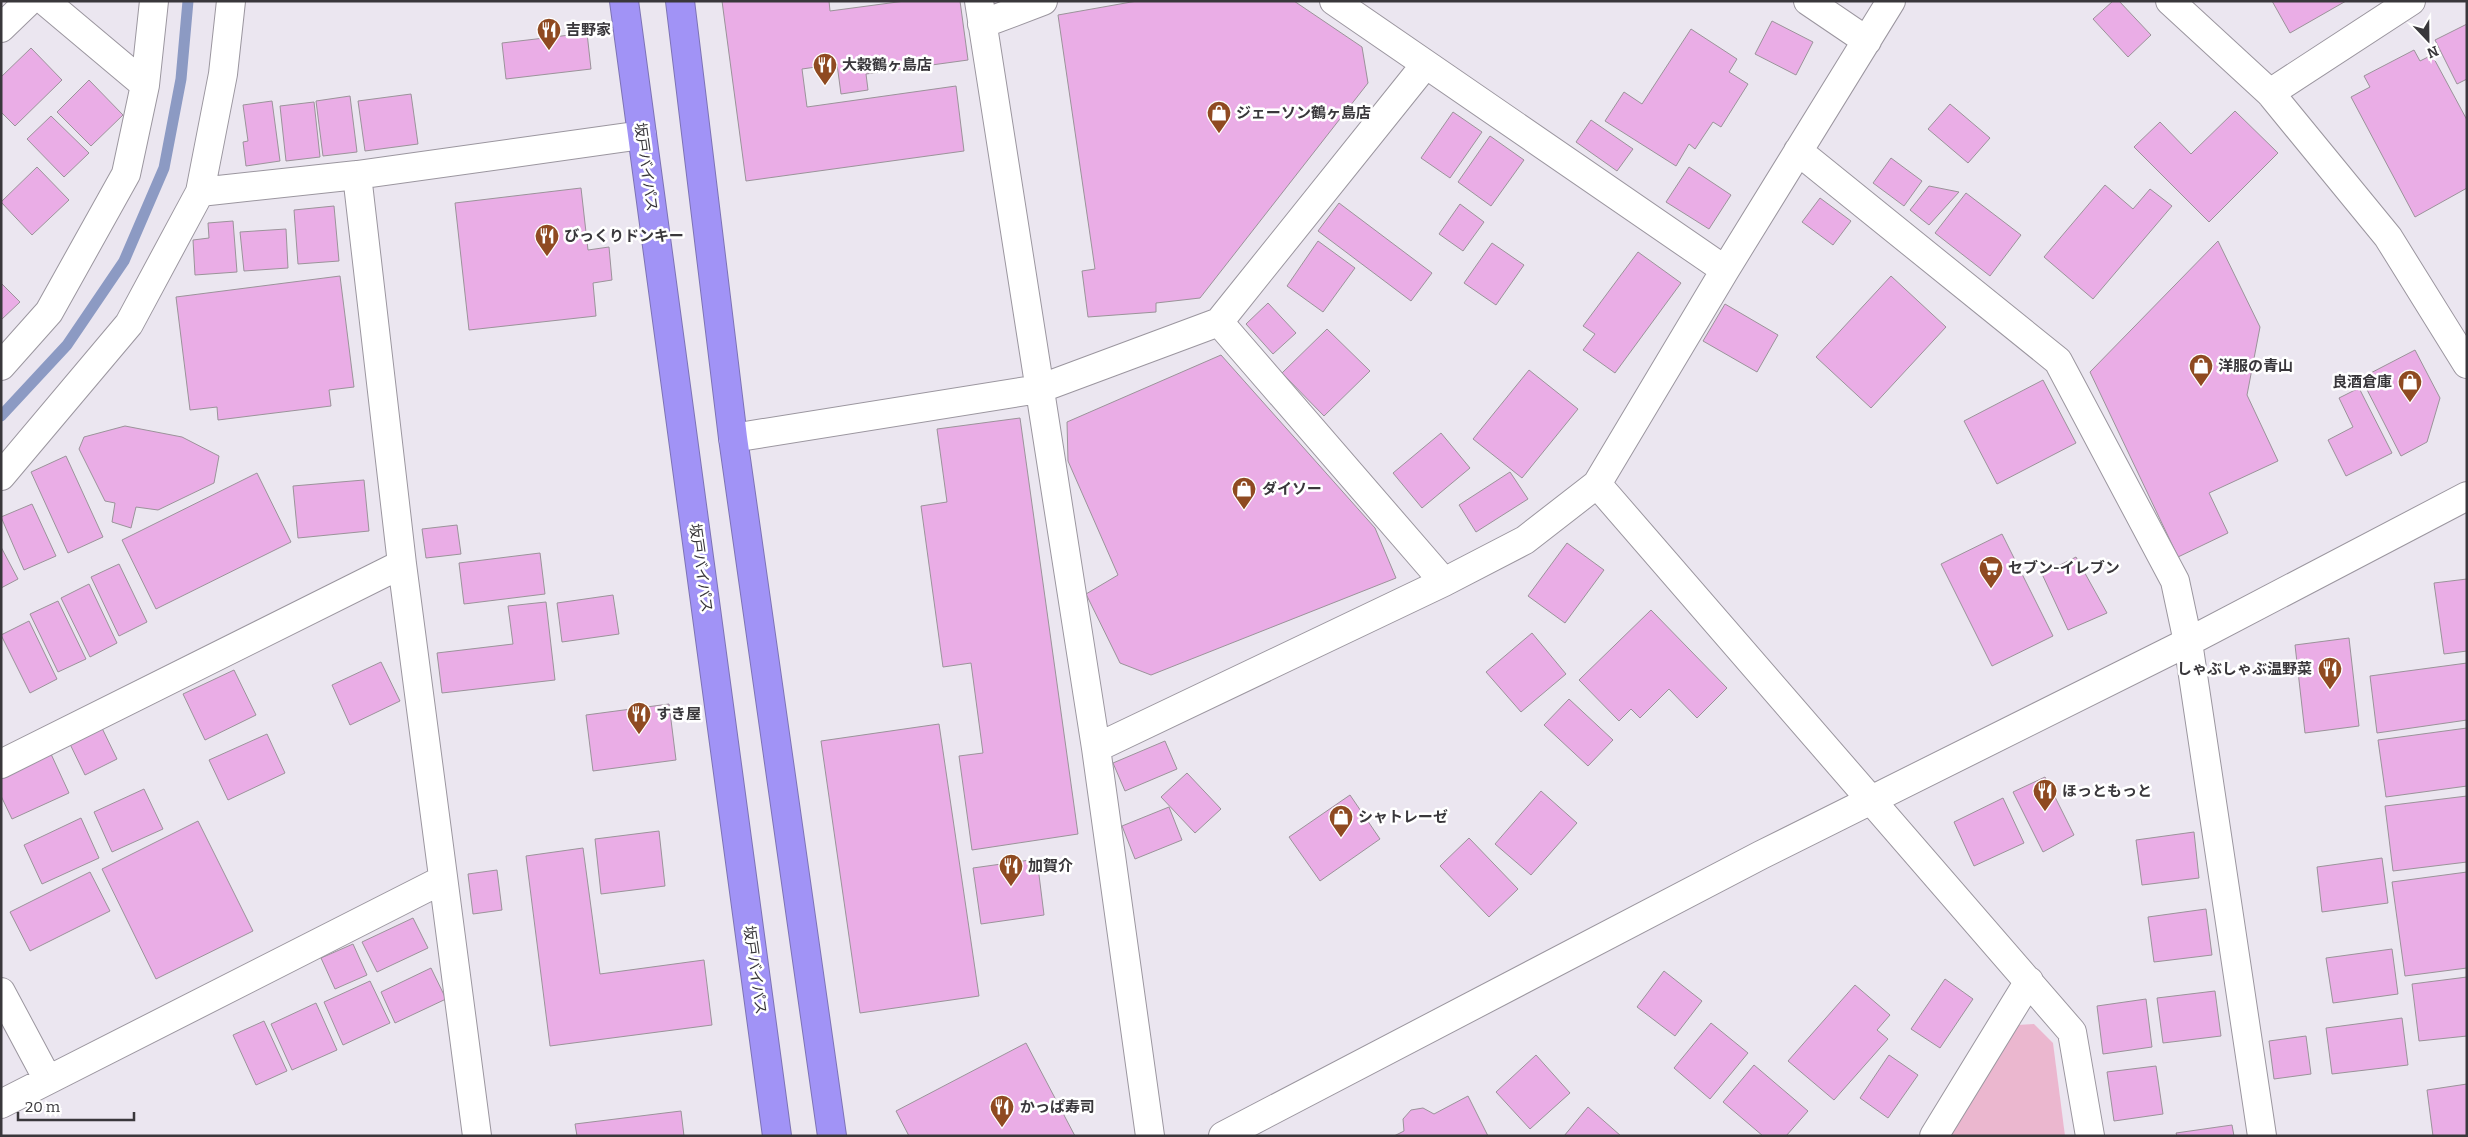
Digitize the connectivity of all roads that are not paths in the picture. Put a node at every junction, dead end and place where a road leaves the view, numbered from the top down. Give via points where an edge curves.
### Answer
1 (29, 1) edge
2 (45, 1) edge
3 (154, 1) edge
4 (231, 1) edge
5 (624, 1) edge
6 (680, 1) edge
7 (1043, 1) edge
8 (1334, 1) edge
9 (1808, 1) edge
10 (1891, 1) edge
11 (2170, 1) edge
12 (2411, 1) edge
13 (980, 13) edge
14 (1, 28) edge
15 (1867, 41) junction
16 (1425, 65) junction
17 (144, 85) junction
18 (2270, 93) junction
19 (642, 135) junction
20 (1798, 151) junction
21 (357, 175) junction
22 (200, 192) junction
23 (1725, 270) junction
24 (1219, 322) junction
25 (2467, 364) edge
26 (1, 366) edge
27 (1039, 389) junction
28 (733, 438) junction
29 (1, 476) edge
30 (1597, 484) junction
31 (2467, 496) edge
32 (402, 564) junction
33 (1444, 582) junction
34 (2188, 642) junction
35 (1096, 748) junction
36 (1, 764) edge
37 (1871, 800) junction
38 (442, 880) junction
39 (2029, 981) junction
40 (1, 992) edge
41 (48, 1080) junction
42 (1, 1104) edge
43 (477, 1136) edge
44 (777, 1136) edge
45 (832, 1136) edge
46 (1150, 1136) edge
47 (1224, 1136) edge
48 (1934, 1136) edge
49 (2090, 1136) edge
50 (2262, 1136) edge

1 - 14 street
2 - 17 street
3 - 17 street
4 - 22 street via 223,74
5 - 19 highway, 坂戸バイパス
6 - 28 highway
7 - 13 street
8 - 16 street
9 - 15 street
10 - 15 street
11 - 18 street
12 - 18 street
13 - 27 street
15 - 20 street
16 - 23 street
16 - 24 street
17 - 26 street via 126,174 49,312
18 - 25 street via 2388,237
19 - 21 street
19 - 44 highway, 坂戸バイパス
20 - 23 street
20 - 34 street via 2058,361 2174,581
21 - 22 street
21 - 32 street
22 - 29 street via 129,324
23 - 30 street
24 - 27 street
24 - 33 street
27 - 28 street
27 - 35 street
28 - 45 highway
30 - 33 street via 1525,540
30 - 37 street
31 - 34 street
32 - 36 street
32 - 38 street
33 - 35 street
34 - 37 street
34 - 50 street
35 - 46 street
37 - 39 street
37 - 47 street
38 - 41 street
38 - 43 street
39 - 48 street
39 - 49 street via 2072,1032
40 - 41 street
41 - 42 street

